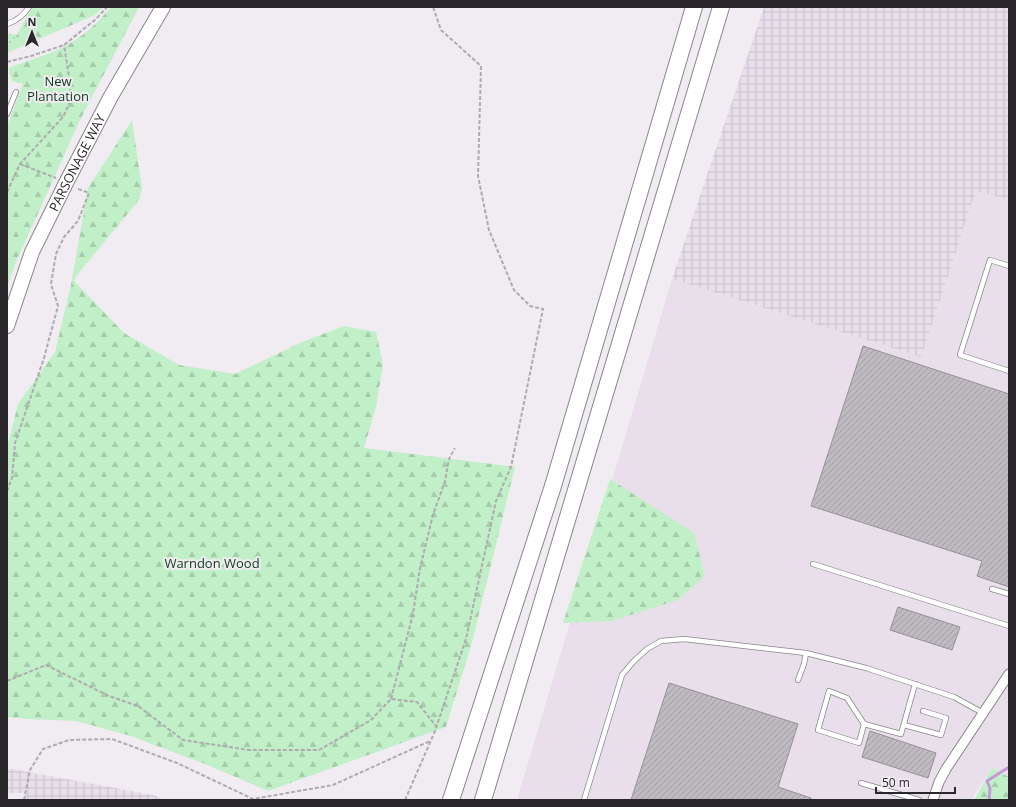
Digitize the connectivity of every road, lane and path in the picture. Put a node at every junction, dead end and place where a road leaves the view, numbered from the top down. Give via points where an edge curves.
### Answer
1 (29, 7) edge
2 (107, 7) edge
3 (163, 7) edge
4 (433, 7) edge
5 (688, 7) edge
6 (694, 7) edge
7 (720, 8) edge
8 (7, 24) edge
9 (64, 45) junction
10 (679, 57) junction
11 (7, 62) edge
12 (16, 92) dead end
13 (7, 114) edge
14 (20, 164) junction
15 (57, 178) dead end
16 (77, 188) dead end
17 (7, 192) edge
18 (1009, 266) edge
19 (7, 326) edge
20 (1009, 371) edge
21 (455, 448) dead end
22 (7, 491) edge
23 (813, 564) dead end
24 (992, 589) dead end
25 (1009, 594) edge
26 (1009, 626) edge
27 (806, 653) junction
28 (1009, 674) edge
29 (798, 680) dead end
30 (7, 681) edge
31 (915, 684) junction
32 (391, 698) junction
33 (923, 711) dead end
34 (983, 713) junction
35 (864, 724) junction
36 (904, 725) junction
37 (436, 726) junction
38 (431, 741) junction
39 (861, 783) dead end
40 (7, 800) edge
41 (10, 800) edge
42 (24, 800) edge
43 (405, 800) edge
44 (451, 800) edge
45 (483, 800) edge
46 (584, 800) edge
47 (919, 800) edge
48 (933, 800) edge

1 - 8 lane via 25,13
2 - 9 path
3 - 19 main road, PARSONAGE WAY via 110,98 59,196 32,252
4 - 37 path via 441,30 480,66 478,176 489,230 514,290 530,306 544,309 511,467 496,501 466,639
5 - 10 highway
6 - 10 highway
7 - 45 highway
9 - 11 path
9 - 14 path via 70,102 63,117
10 - 44 highway via 553,486
12 - 13 lane
14 - 15 path
14 - 17 path
16 - 22 path via 89,193 78,221 64,237 56,254 51,284 58,306 42,364 15,443 12,478
18 - 20 lane via 990,260 960,355
21 - 32 path via 449,459 446,481 433,515 420,568 413,614
23 - 26 lane
24 - 25 lane
27 - 29 lane
27 - 31 lane
27 - 46 lane via 684,639 661,641 648,649 632,662 622,675
28 - 34 street
30 - 32 path via 46,665 109,696 138,706 183,740 249,750 319,750 371,720
31 - 34 lane via 954,697
31 - 36 lane
32 - 37 path via 417,702
33 - 36 lane via 946,718 941,736
34 - 48 street via 946,769
35 - 35 lane via 847,698 829,691 818,730 859,743
35 - 36 lane via 901,734
37 - 38 path
38 - 42 path via 333,785 253,799 177,763 112,739 69,740 43,749 30,770
38 - 43 path
39 - 47 lane
40 - 41 path

